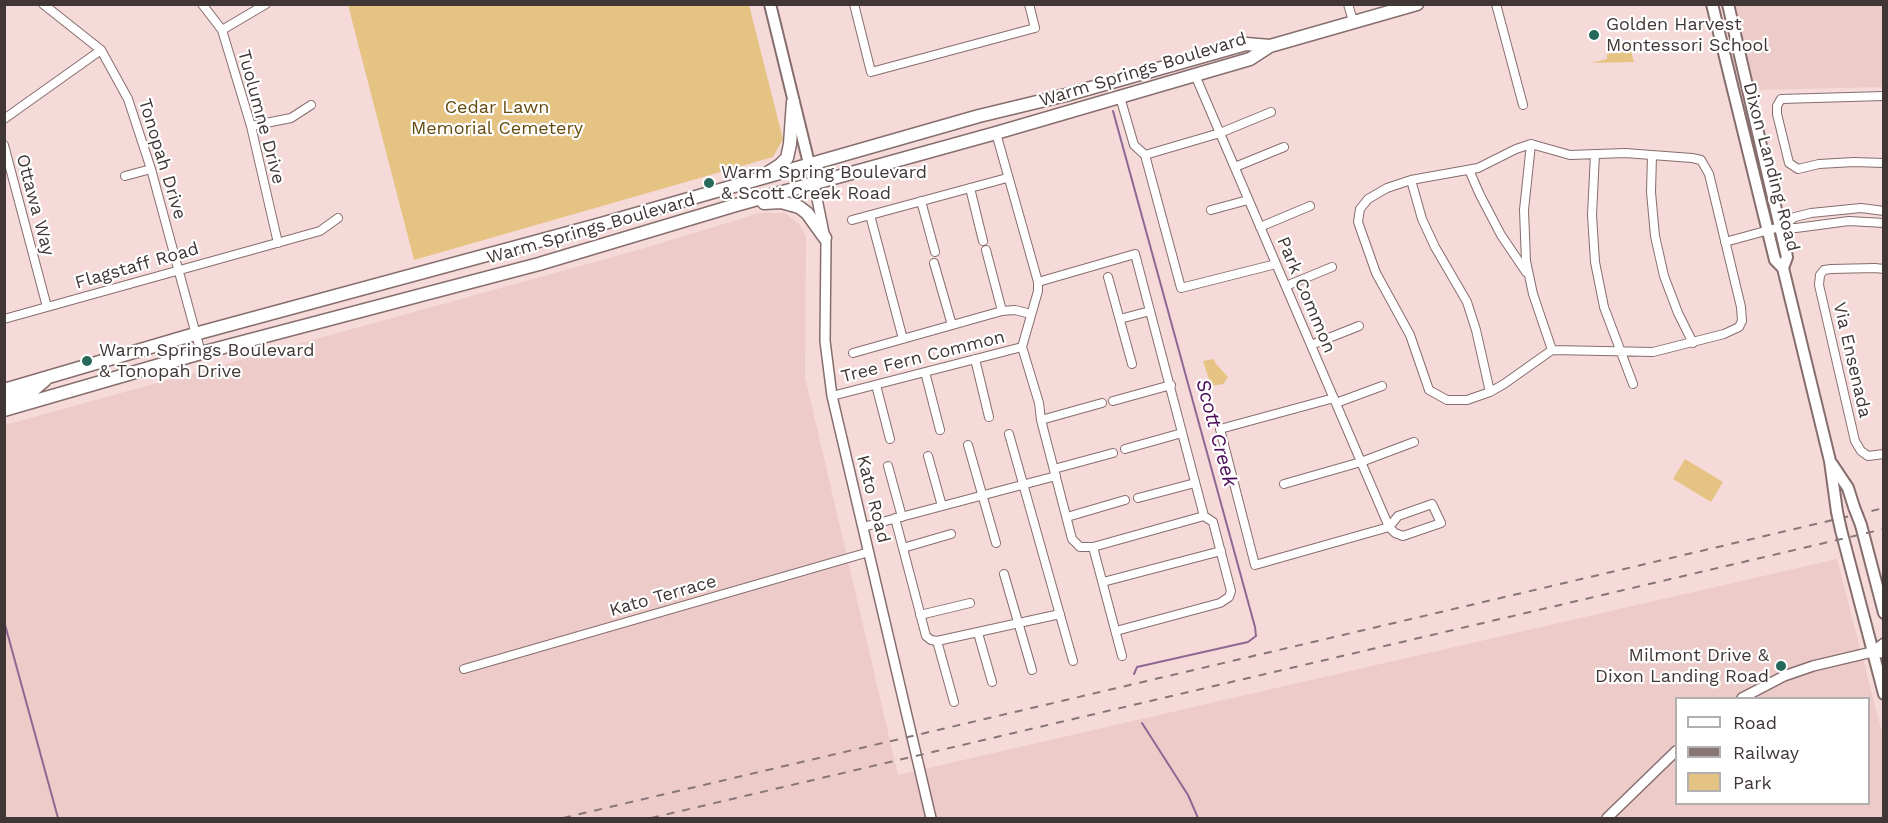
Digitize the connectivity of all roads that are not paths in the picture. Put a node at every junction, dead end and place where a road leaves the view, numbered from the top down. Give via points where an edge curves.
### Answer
1 (43, 4) edge
2 (202, 4) edge
3 (266, 4) edge
4 (770, 4) edge
5 (854, 4) edge
6 (1029, 4) edge
7 (1348, 4) edge
8 (1417, 4) edge
9 (1496, 4) edge
10 (1712, 4) edge
11 (1728, 4) edge
12 (1353, 21) junction
13 (222, 30) junction
14 (1254, 45) junction
15 (1270, 46) junction
16 (101, 50) junction
17 (1195, 75) junction
18 (1083, 90) junction
19 (1061, 96) junction
20 (1884, 96) edge
21 (1120, 97) junction
22 (793, 102) junction
23 (311, 105) dead end
24 (1523, 105) dead end
25 (1271, 112) dead end
26 (4, 119) edge
27 (251, 126) junction
28 (996, 133) junction
29 (1220, 134) junction
30 (1531, 144) junction
31 (4, 145) edge
32 (1284, 147) dead end
33 (1145, 154) junction
34 (1595, 154) junction
35 (1652, 155) junction
36 (1884, 163) edge
37 (809, 165) junction
38 (1234, 167) junction
39 (151, 169) junction
40 (1469, 170) junction
41 (125, 176) dead end
42 (1007, 178) junction
43 (1411, 180) junction
44 (752, 181) junction
45 (814, 184) junction
46 (970, 188) junction
47 (1248, 200) junction
48 (921, 201) junction
49 (736, 206) junction
50 (1310, 206) dead end
51 (1211, 210) dead end
52 (1884, 211) edge
53 (870, 215) junction
54 (338, 218) dead end
55 (852, 220) dead end
56 (1884, 223) edge
57 (1260, 227) junction
58 (1780, 227) junction
59 (1768, 230) junction
60 (825, 238) junction
61 (983, 241) dead end
62 (1725, 242) junction
63 (278, 243) junction
64 (986, 250) dead end
65 (935, 252) dead end
66 (934, 263) dead end
67 (1276, 264) junction
68 (1332, 267) dead end
69 (1783, 268) junction
70 (1884, 269) edge
71 (179, 270) junction
72 (1529, 275) junction
73 (1108, 277) dead end
74 (1038, 282) junction
75 (1286, 286) junction
76 (46, 307) junction
77 (1002, 311) junction
78 (1150, 311) junction
79 (1031, 314) junction
80 (4, 319) edge
81 (1120, 319) junction
82 (952, 325) junction
83 (1359, 326) dead end
84 (195, 334) junction
85 (903, 339) junction
86 (1693, 343) junction
87 (1311, 345) junction
88 (1022, 347) junction
89 (1552, 350) junction
90 (1622, 351) junction
91 (201, 353) junction
92 (853, 353) dead end
93 (975, 359) junction
94 (1132, 364) dead end
95 (925, 372) junction
96 (48, 378) junction
97 (1633, 384) dead end
98 (876, 385) junction
99 (1171, 385) junction
100 (1382, 386) dead end
101 (4, 390) edge
102 (1490, 392) junction
103 (831, 396) junction
104 (1335, 400) junction
105 (1113, 401) dead end
106 (4, 402) edge
107 (1102, 404) dead end
108 (4, 410) edge
109 (989, 417) dead end
110 (1041, 420) junction
111 (940, 430) dead end
112 (1182, 433) junction
113 (1009, 434) dead end
114 (890, 439) dead end
115 (1414, 442) dead end
116 (968, 445) dead end
117 (1125, 449) dead end
118 (1113, 453) dead end
119 (1884, 454) edge
120 (928, 456) dead end
121 (1361, 462) junction
122 (1830, 462) junction
123 (888, 466) dead end
124 (1055, 472) junction
125 (1022, 483) junction
126 (1195, 483) junction
127 (1284, 484) dead end
128 (982, 495) junction
129 (1138, 498) dead end
130 (1125, 500) dead end
131 (942, 506) junction
132 (1204, 516) junction
133 (1067, 517) junction
134 (899, 518) junction
135 (863, 527) junction
136 (1389, 527) junction
137 (951, 534) dead end
138 (996, 543) dead end
139 (1093, 547) junction
140 (903, 548) junction
141 (1221, 550) junction
142 (869, 552) junction
143 (1004, 574) dead end
144 (1103, 582) junction
145 (970, 603) dead end
146 (1884, 613) edge
147 (1060, 614) junction
148 (920, 615) junction
149 (1019, 624) junction
150 (1116, 631) junction
151 (978, 633) junction
152 (937, 641) junction
153 (1884, 643) edge
154 (1878, 653) edge
155 (1122, 656) dead end
156 (1073, 661) dead end
157 (464, 669) dead end
158 (1032, 670) dead end
159 (992, 682) dead end
160 (1884, 694) edge
161 (1746, 697) edge
162 (954, 702) dead end
163 (1675, 753) edge
164 (931, 819) edge
165 (1607, 819) edge

1 - 16 street, Tonopah Drive
2 - 13 street, Tuolumne Drive
3 - 13 street
4 - 22 main road
5 - 6 street via 871,72 1035,28
7 - 12 street
8 - 12 main road
9 - 24 street
10 - 59 main road, Dixon Landing Road
11 - 58 main road, Dixon Landing Road
12 - 15 main road
13 - 27 street, Tuolumne Drive
14 - 15 main road, Warm Springs Boulevard
14 - 17 main road via 1200,65
14 - 18 main road, Warm Springs Boulevard via 1246,44
15 - 17 main road, Warm Springs Boulevard via 1250,59
16 - 26 street
16 - 39 street, Tonopah Drive via 128,99
17 - 18 main road via 1167,73 1099,93
17 - 21 main road, Warm Springs Boulevard
17 - 29 street, Park Common
18 - 19 main road, Warm Springs Boulevard
19 - 28 main road via 1049,105 996,121
19 - 37 main road, Warm Springs Boulevard
20 - 36 street via 1781,99 1777,114 1789,163 1798,169 1819,164
21 - 28 main road, Warm Springs Boulevard
21 - 33 street via 1134,145
22 - 37 main road
22 - 44 main road via 787,158
23 - 27 street via 291,118
25 - 29 street
27 - 63 street, Tuolumne Drive
28 - 42 street
28 - 45 main road, Warm Springs Boulevard
29 - 33 street
29 - 38 street, Park Common
30 - 34 street via 1563,153
30 - 40 street
30 - 72 street via 1524,210
31 - 76 street, Ottawa Way
32 - 38 street
33 - 67 street via 1181,288
34 - 35 street
34 - 90 street via 1594,262 1604,307
35 - 62 street via 1692,158 1705,164
35 - 86 street via 1655,236 1664,276
37 - 44 main road, Warm Springs Boulevard
37 - 45 main road
38 - 47 street, Park Common
39 - 41 street
39 - 71 street, Tonopah Drive
40 - 43 street
40 - 72 street via 1501,235
42 - 46 street
42 - 74 street
43 - 102 street via 1434,247 1467,302
43 - 102 street via 1368,198 1360,208 1358,222 1376,273 1410,335 1430,390 1454,400
44 - 84 main road, Warm Springs Boulevard
45 - 49 main road, Warm Springs Boulevard
45 - 60 street, Kato Road
46 - 48 street
46 - 61 street
47 - 51 street
47 - 57 street, Park Common
48 - 53 street
48 - 65 street
49 - 60 main road via 781,202 799,207
49 - 91 main road, Warm Springs Boulevard via 539,264
50 - 57 street
52 - 58 street via 1837,209 1795,217
53 - 55 street
53 - 85 street
54 - 63 street, Flagstaff Road via 320,231
56 - 58 street via 1849,220
57 - 67 street, Park Common
58 - 59 street
58 - 69 main road, Dixon Landing Road via 1787,257
59 - 62 street
59 - 69 main road, Dixon Landing Road via 1775,260
60 - 103 street, Kato Road via 826,355
62 - 86 street via 1742,321 1739,327 1724,334
63 - 71 street, Flagstaff Road
64 - 77 street
66 - 82 street
67 - 75 street, Park Common
68 - 75 street
69 - 122 main road, Dixon Landing Road
70 - 119 street, Via Ensenada via 1824,270 1819,285 1855,441 1868,456
71 - 76 street, Flagstaff Road
71 - 84 street, Tonopah Drive
72 - 89 street
73 - 81 street
74 - 78 street via 1136,254
74 - 79 street
75 - 87 street, Park Common
76 - 80 street, Flagstaff Road
77 - 79 street
77 - 82 street
78 - 81 street
78 - 99 street
79 - 88 street
81 - 94 street
82 - 85 street
83 - 87 street
84 - 91 street, Tonopah Drive
84 - 96 main road, Warm Springs Boulevard
85 - 92 street
86 - 90 street via 1653,352
87 - 104 street, Park Common
88 - 93 street, Tree Fern Common
88 - 110 street
89 - 90 street
89 - 102 street
90 - 97 street
91 - 108 main road, Warm Springs Boulevard
93 - 95 street, Tree Fern Common
93 - 109 street
95 - 98 street, Tree Fern Common
95 - 111 street
96 - 101 main road, Warm Springs Boulevard
96 - 106 main road via 32,392
98 - 103 street, Tree Fern Common
98 - 114 street
99 - 105 street
99 - 112 street
100 - 104 street
103 - 135 street, Kato Road
104 - 121 street, Park Common
104 - 136 street via 1220,429 1255,564
107 - 110 street
110 - 124 street
112 - 117 street
112 - 126 street
113 - 125 street
115 - 121 street
116 - 128 street
118 - 124 street
120 - 131 street
121 - 127 street
121 - 136 street, Park Common
122 - 146 main road, Dixon Landing Road, bridge via 1848,488
122 - 154 main road, Dixon Landing Road, bridge via 1837,512
123 - 134 street
124 - 125 street
124 - 133 street
125 - 128 street
125 - 147 street
126 - 129 street
126 - 132 street
128 - 131 street
128 - 138 street
130 - 133 street
131 - 134 street
132 - 139 street
132 - 141 street via 1213,522
133 - 139 street via 1072,539 1080,547
134 - 135 street
134 - 140 street
135 - 142 street, Kato Road
136 - 136 street via 1403,536 1441,523 1432,504 1398,516
137 - 140 street
139 - 144 street
140 - 148 street
141 - 144 street
141 - 150 street via 1229,597 1220,603
142 - 157 street, Kato Terrace
142 - 164 street, Kato Road
143 - 149 street
144 - 150 street
145 - 148 street
147 - 149 street
147 - 156 street
148 - 152 street via 926,636
149 - 151 street
149 - 158 street
150 - 155 street
151 - 152 street
151 - 159 street
152 - 162 street
153 - 154 street
154 - 160 main road, Dixon Landing Road
154 - 161 street via 1813,666 1784,676
163 - 165 street

